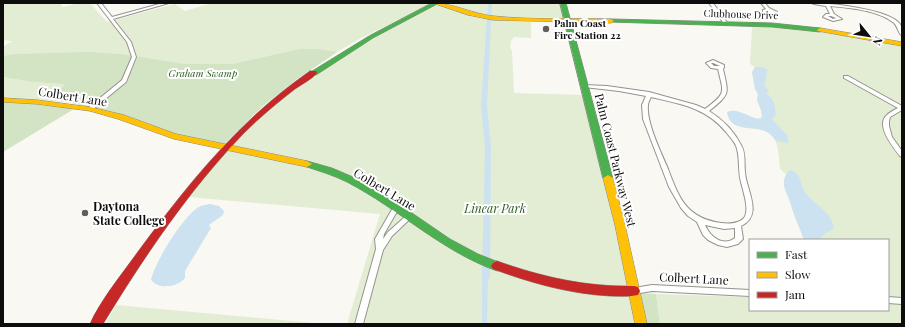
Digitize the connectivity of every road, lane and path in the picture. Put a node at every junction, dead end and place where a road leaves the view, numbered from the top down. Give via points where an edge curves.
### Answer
1 (99, 3) edge
2 (168, 3) edge
3 (436, 3) edge
4 (563, 3) edge
5 (711, 3) edge
6 (763, 3) edge
7 (814, 3) edge
8 (828, 5) junction
9 (768, 9) dead end
10 (832, 15) dead end
11 (111, 18) junction
12 (568, 20) junction
13 (726, 24) junction
14 (902, 34) edge
15 (902, 44) edge
16 (720, 68) dead end
17 (846, 77) dead end
18 (584, 86) junction
19 (649, 94) junction
20 (3, 100) edge
21 (901, 108) edge
22 (90, 109) junction
23 (706, 111) junction
24 (226, 147) junction
25 (902, 156) edge
26 (396, 208) junction
27 (409, 217) junction
28 (700, 220) junction
29 (738, 225) junction
30 (380, 249) junction
31 (634, 291) junction
32 (749, 293) edge
33 (889, 300) edge
34 (902, 301) edge
35 (96, 324) edge
36 (359, 324) edge
37 (641, 324) edge

1 - 11 street
2 - 11 street
3 - 12 street, Clubhouse Drive via 488,17
3 - 24 street via 367,38 329,62 268,106
4 - 12 street, Palm Coast Parkway West
5 - 13 street
6 - 9 street
7 - 8 street
8 - 10 street
8 - 14 street via 885,17 898,24
11 - 22 street via 129,42 134,57 124,81
12 - 13 street, Clubhouse Drive
12 - 18 street, Palm Coast Parkway West
13 - 15 street, Clubhouse Drive via 813,29
16 - 23 street via 724,94
17 - 21 street
18 - 19 street via 625,89
18 - 31 street, Palm Coast Parkway West via 620,225
19 - 23 street
19 - 28 street via 645,105 646,119 676,198 686,211
20 - 22 street, Colbert Lane
21 - 25 street via 888,116 886,125
22 - 24 street, Colbert Lane via 128,119 169,135
23 - 29 street via 721,122 740,150 741,172 750,210 747,219
24 - 26 street, Colbert Lane via 306,163 327,170
24 - 35 street via 157,232
26 - 27 street, Colbert Lane
26 - 30 street via 379,239
27 - 30 street via 390,234
27 - 31 street, Colbert Lane via 461,251 517,274 598,292
28 - 29 street via 720,226
28 - 29 street via 707,235 725,244 734,243 739,239
30 - 36 street
31 - 32 street, Colbert Lane via 652,288
31 - 37 street, Palm Coast Parkway West
33 - 34 street

